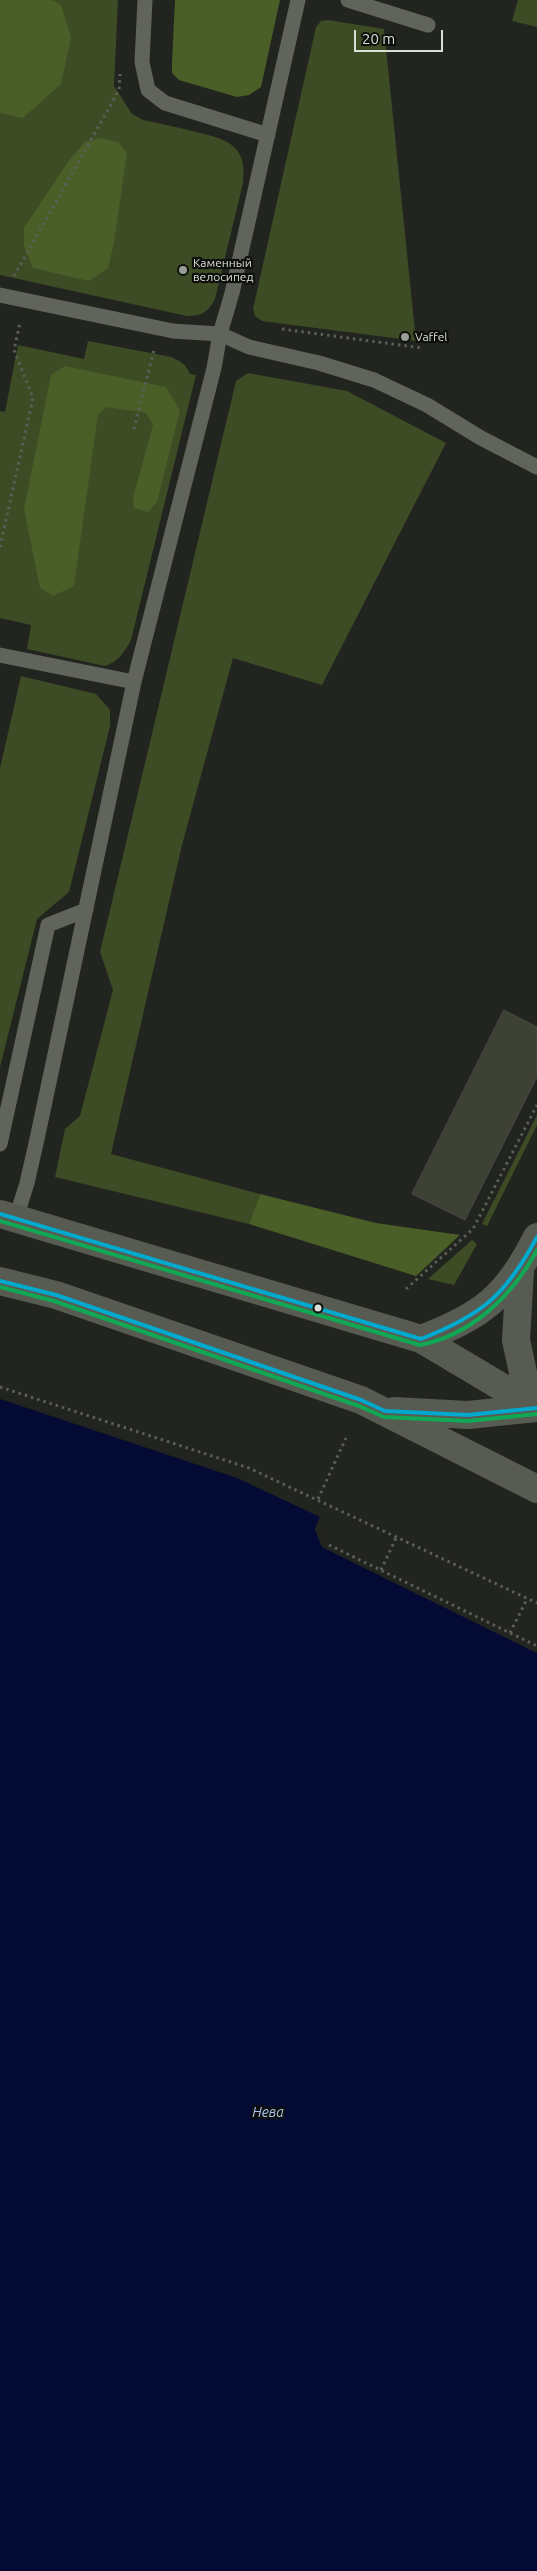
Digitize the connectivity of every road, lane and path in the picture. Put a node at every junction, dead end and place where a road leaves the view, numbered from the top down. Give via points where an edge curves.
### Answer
1 (146, 0) edge
2 (298, 0) edge
3 (348, 0) edge
4 (428, 25) dead end
5 (120, 72) dead end
6 (268, 135) junction
7 (2, 295) edge
8 (20, 323) dead end
9 (276, 328) dead end
10 (220, 334) junction
11 (422, 348) dead end
12 (154, 349) dead end
13 (134, 429) dead end
14 (537, 466) edge
15 (0, 547) edge
16 (0, 655) edge
17 (134, 682) junction
18 (86, 910) junction
19 (537, 1105) edge
20 (0, 1144) edge
21 (8, 1216) edge
22 (537, 1237) edge
23 (520, 1270) junction
24 (0, 1281) edge
25 (406, 1289) dead end
26 (421, 1339) junction
27 (0, 1386) edge
28 (537, 1408) edge
29 (385, 1411) junction
30 (346, 1438) dead end
31 (537, 1489) edge
32 (318, 1499) junction
33 (397, 1536) junction
34 (330, 1545) dead end
35 (380, 1570) junction
36 (527, 1599) junction
37 (537, 1604) edge
38 (510, 1633) junction
39 (537, 1646) edge

1 - 6 lane via 142,62 148,90 165,103
2 - 6 lane
3 - 4 lane
5 - 7 path via 119,90
6 - 10 lane
7 - 10 lane via 173,331
8 - 15 path via 14,350 33,398
9 - 11 path
10 - 14 lane via 249,347 374,380 427,405 481,438
10 - 17 lane
12 - 13 path
16 - 17 lane
17 - 18 lane
18 - 20 lane via 48,925
18 - 21 lane via 27,1183
19 - 25 path via 473,1229
21 - 26 main road
22 - 23 main road
23 - 26 main road via 489,1305 457,1326
23 - 28 main road via 516,1340 525,1382
24 - 29 main road via 56,1295
26 - 28 main road
27 - 32 path via 249,1468
28 - 29 main road via 468,1415
29 - 31 main road
30 - 32 path
32 - 33 path
33 - 35 path
33 - 36 path
34 - 35 path
35 - 38 path
36 - 37 path
36 - 38 path
38 - 39 path

